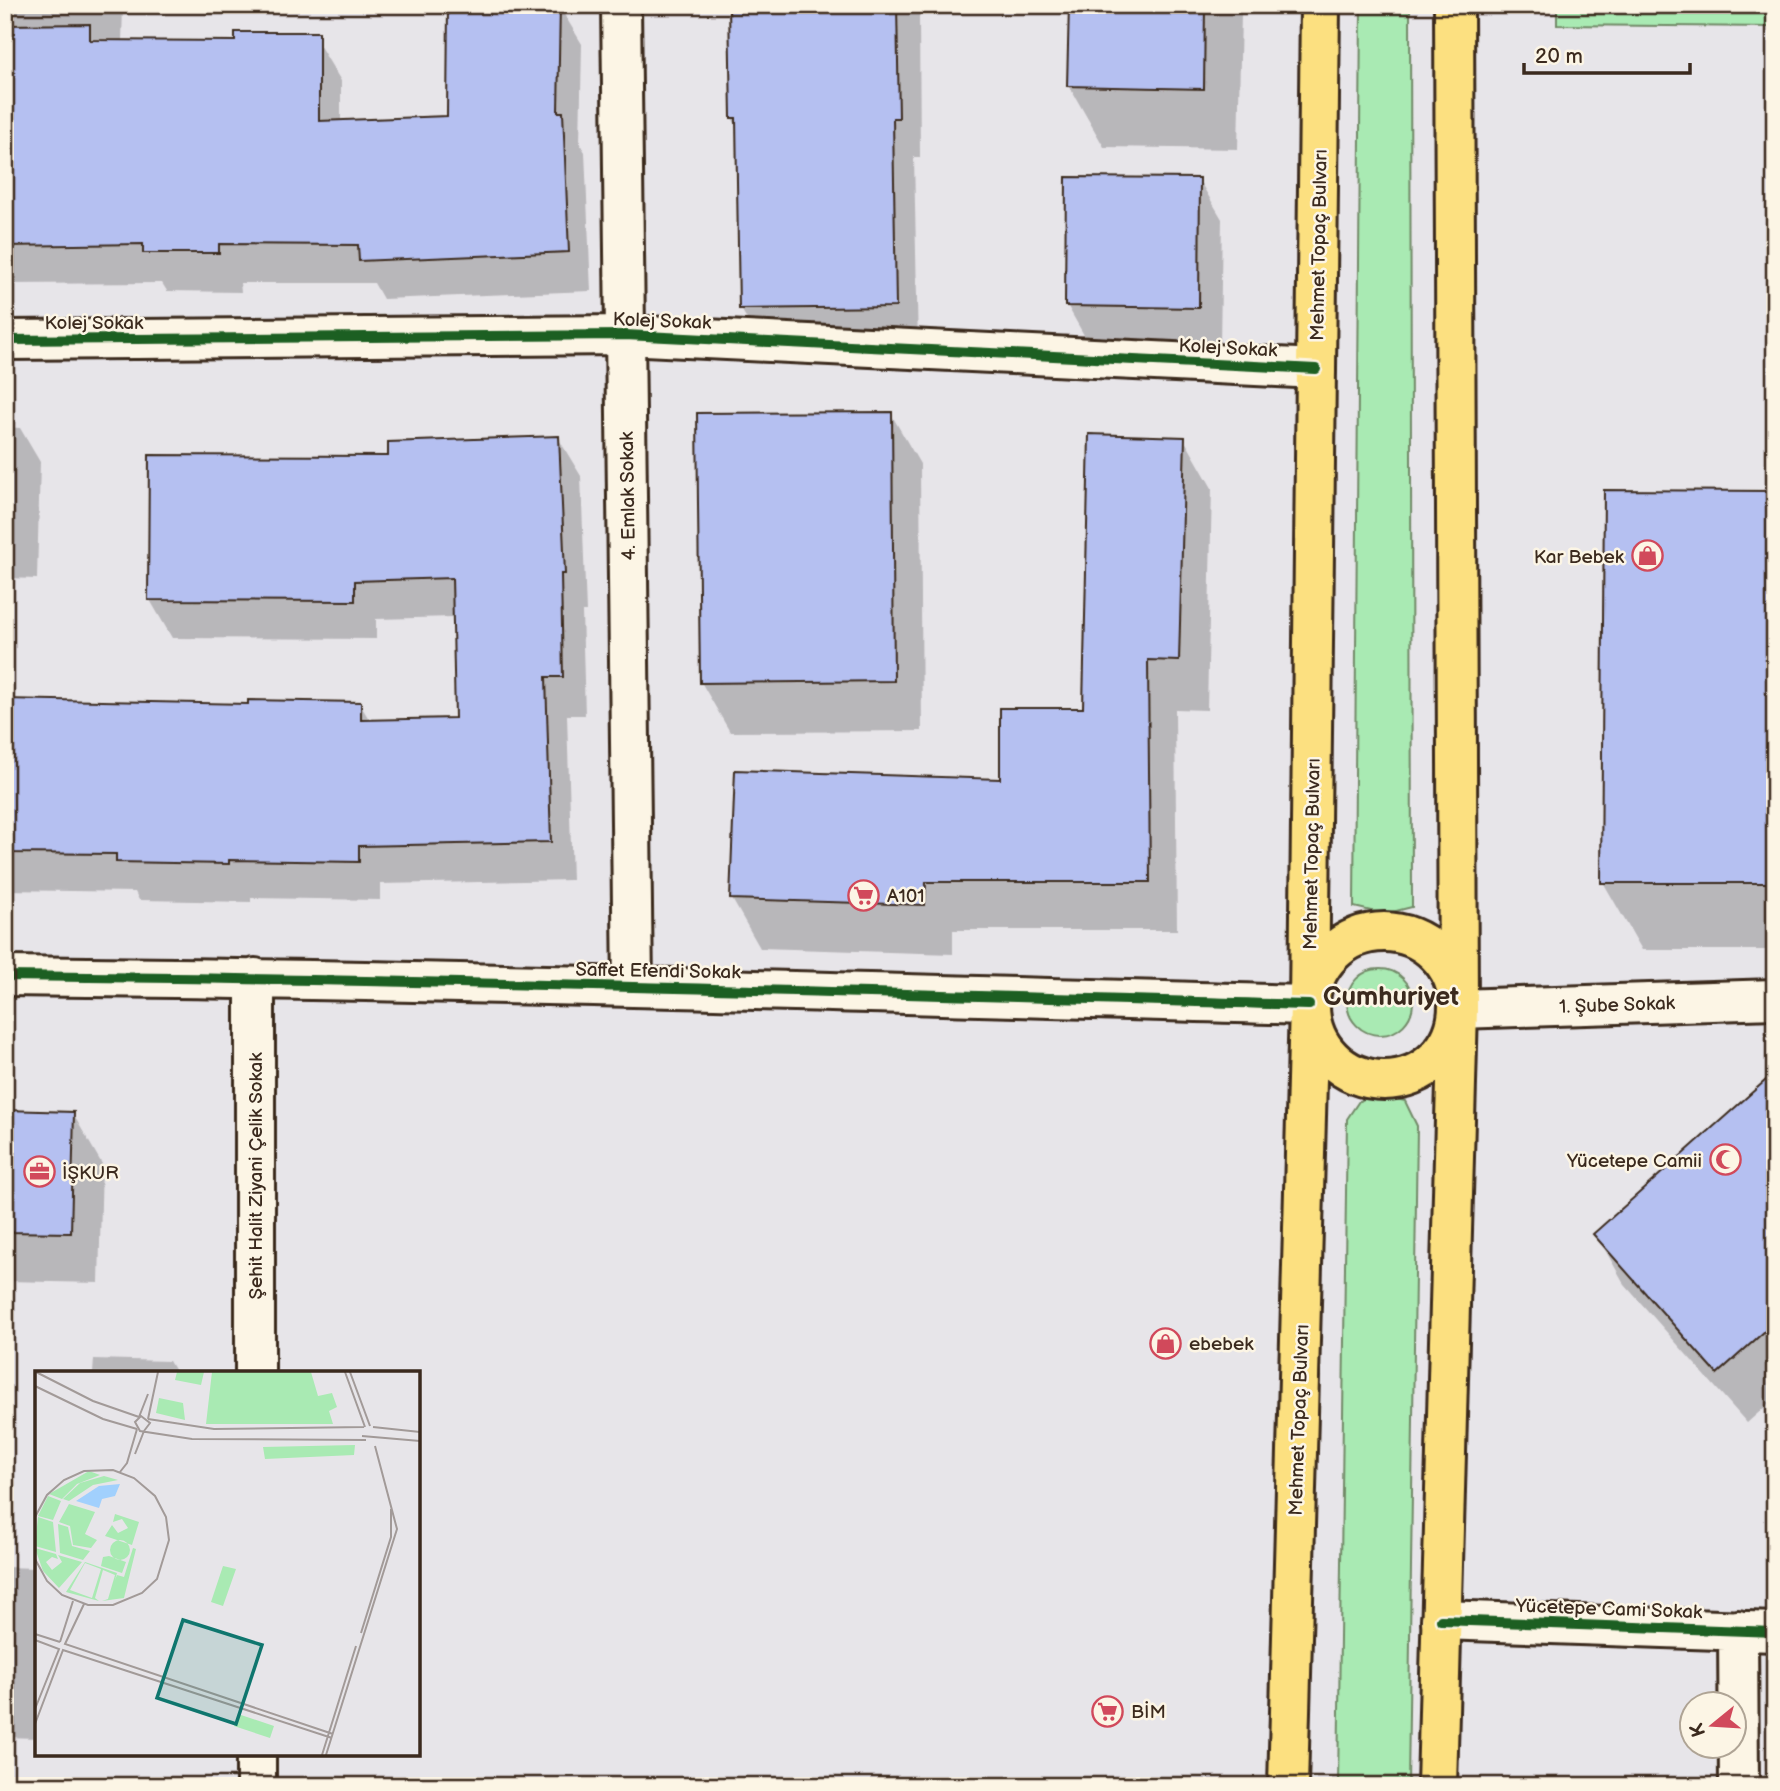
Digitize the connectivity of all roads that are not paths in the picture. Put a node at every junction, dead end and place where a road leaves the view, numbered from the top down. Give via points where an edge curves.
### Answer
1 (621, 5) edge
2 (1320, 5) edge
3 (1454, 5) edge
4 (625, 335) junction
5 (5, 340) edge
6 (1316, 369) junction
7 (5, 976) edge
8 (255, 978) junction
9 (633, 986) junction
10 (1775, 999) edge
11 (1309, 1005) junction
12 (1458, 1009) junction
13 (255, 1371) edge
14 (1441, 1620) junction
15 (1756, 1631) edge
16 (256, 1756) edge
17 (256, 1786) edge
18 (1288, 1786) edge
19 (1437, 1786) edge
20 (1739, 1786) edge

1 - 4 street, 4. Emlak Sokak
2 - 6 main road, Mehmet Topaç Bulvarı
3 - 12 main road
4 - 5 street, Kolej Sokak
4 - 6 street, Kolej Sokak
4 - 9 street, 4. Emlak Sokak
6 - 11 main road, Mehmet Topaç Bulvarı
7 - 8 street, Saffet Efendi Sokak
8 - 9 street, Saffet Efendi Sokak
8 - 13 street, Şehit Halit Ziyani Çelik Sokak
9 - 11 street, Saffet Efendi Sokak
10 - 12 street, 1. Şube Sokak
11 - 12 main road via 1322,1048 1339,1065 1381,1081 1405,1078 1426,1068 1443,1052
11 - 12 main road via 1313,981 1325,960 1342,944 1363,934 1386,931 1430,947 1446,965
11 - 18 main road, Mehmet Topaç Bulvarı
12 - 14 main road
14 - 15 street, Yücetepe Cami Sokak
14 - 19 main road
15 - 20 street
16 - 17 street

